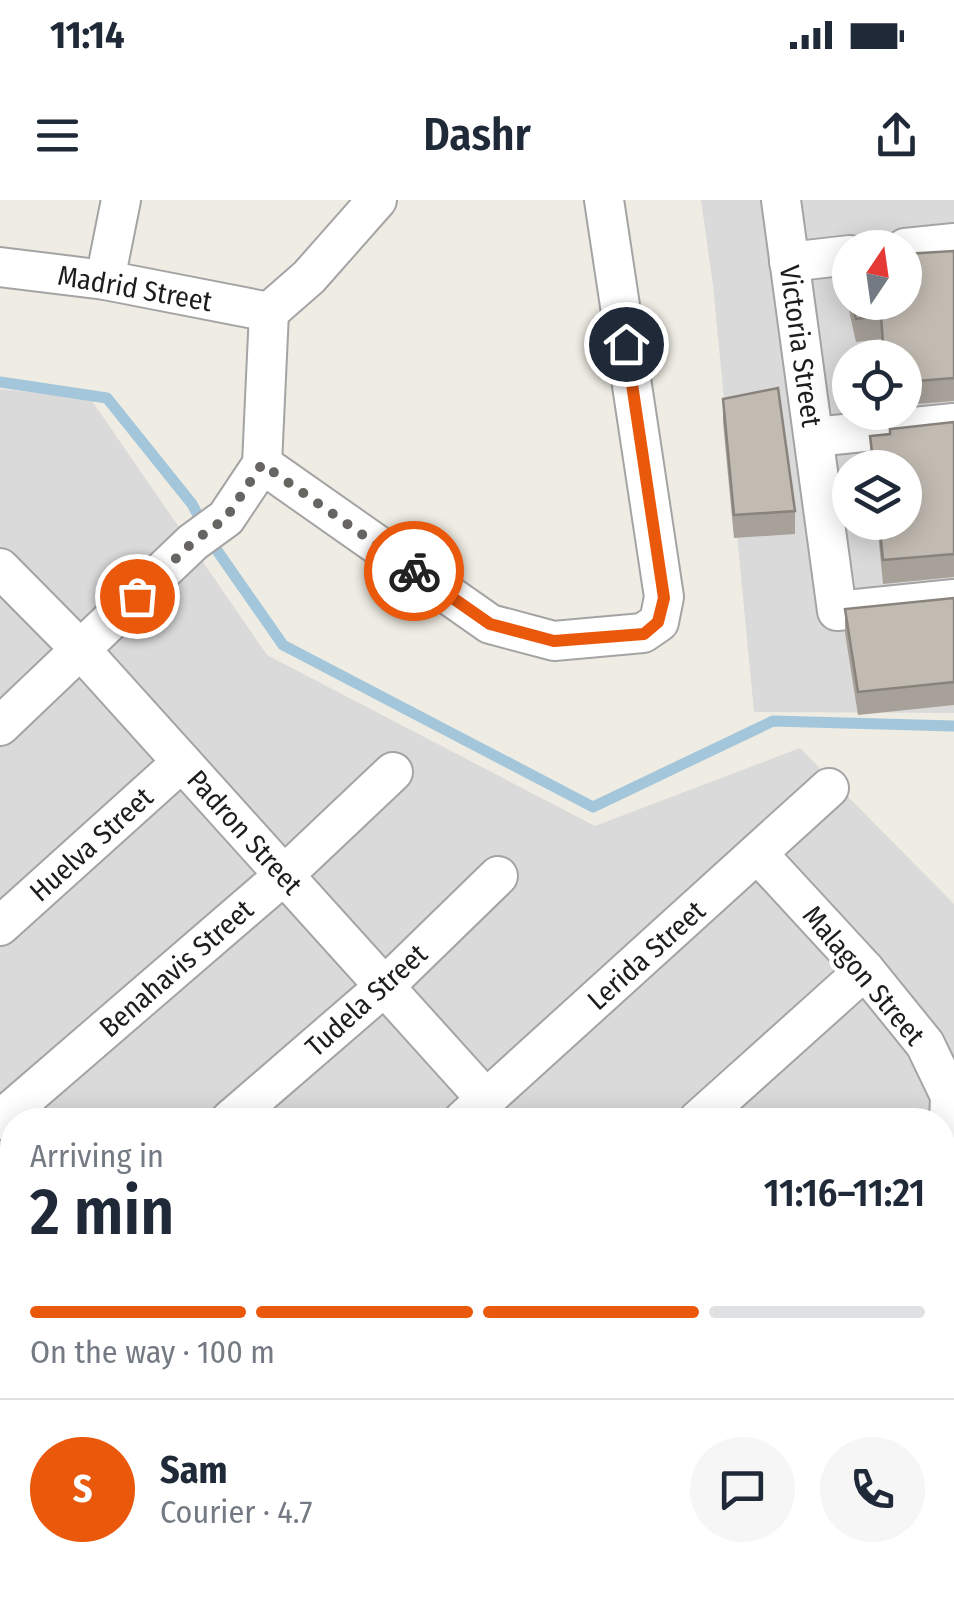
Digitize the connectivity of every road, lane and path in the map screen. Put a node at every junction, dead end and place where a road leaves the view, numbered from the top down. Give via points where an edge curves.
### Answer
1 (122, 200) edge
2 (378, 200) edge
3 (604, 200) edge
4 (781, 200) edge
5 (954, 243) edge
6 (922, 246) edge
7 (832, 257) edge
8 (789, 262) junction
9 (0, 267) edge
10 (106, 280) junction
11 (269, 312) junction
12 (954, 424) edge
13 (814, 437) junction
14 (262, 464) junction
15 (0, 568) edge
16 (954, 599) edge
17 (81, 650) junction
18 (0, 726) edge
19 (182, 762) junction
20 (393, 772) dead end
21 (829, 788) dead end
22 (758, 854) junction
23 (283, 876) junction
24 (498, 876) dead end
25 (0, 926) edge
26 (865, 970) junction
27 (384, 986) junction
28 (14, 1108) edge
29 (244, 1108) edge
30 (473, 1108) edge
31 (476, 1108) edge
32 (711, 1108) edge
33 (950, 1108) edge

1 - 10 street
2 - 11 street
3 - 14 street via 664,598 658,622 644,634 554,641 490,624
4 - 8 street, Victoria Street
5 - 6 street
7 - 8 street
8 - 13 street, Victoria Street
9 - 10 street, Madrid Street
10 - 11 street, Madrid Street
11 - 14 street
12 - 13 street
13 - 16 street, Victoria Street via 837,611
14 - 17 street via 226,518
15 - 17 street, Padron Street
17 - 18 street
17 - 19 street, Padron Street
19 - 23 street, Padron Street
19 - 25 street, Huelva Street
20 - 23 street, Benahavis Street
21 - 22 street, Lerida Street
22 - 26 street, Malagon Street
22 - 31 street, Lerida Street
23 - 27 street, Padron Street
23 - 28 street, Benahavis Street
24 - 27 street, Tudela Street
26 - 32 street
26 - 33 street, Malagon Street via 925,1044
27 - 29 street, Tudela Street
27 - 30 street, Padron Street

